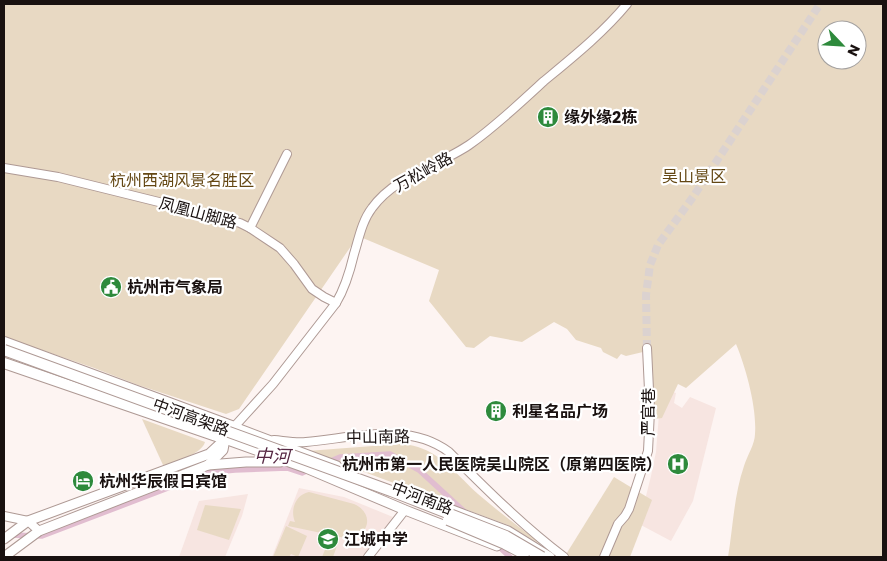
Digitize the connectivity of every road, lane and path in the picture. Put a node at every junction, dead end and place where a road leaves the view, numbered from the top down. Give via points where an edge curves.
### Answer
1 (627, 4) edge
2 (287, 154) dead end
3 (4, 168) edge
4 (250, 228) junction
5 (336, 303) junction
6 (4, 342) edge
7 (647, 348) tunnel mouth
8 (4, 350) edge
9 (4, 356) edge
10 (4, 362) edge
11 (234, 427) junction
12 (225, 440) junction
13 (267, 440) junction
14 (288, 462) junction
15 (208, 466) junction
16 (404, 512) junction
17 (4, 516) edge
18 (28, 521) junction
19 (38, 532) junction
20 (4, 538) edge
21 (4, 557) edge
22 (368, 557) edge
23 (522, 557) edge
24 (530, 557) edge
25 (542, 557) edge
26 (550, 557) edge
27 (564, 557) edge
28 (604, 557) edge

1 - 5 street, 万松岭路 via 605,29 482,136 402,182 379,200 363,224
2 - 4 street
3 - 4 street, 凤凰山脚路 via 58,177
4 - 5 street, 凤凰山脚路 via 280,248 312,289
5 - 11 street, 万松岭路
6 - 11 highway
7 - 28 street, 严官巷 via 648,451 628,509
8 - 25 highway, 中河高架路, bridge via 391,491 506,536
9 - 24 highway, 中河高架路, bridge via 316,467
10 - 12 highway
11 - 12 main road
11 - 13 main road, 中河南路
12 - 14 main road, 中河南路
12 - 15 main road via 223,450
12 - 18 main road via 209,454
13 - 26 main road, 中河南路 via 508,531
13 - 27 street, 中山南路 via 303,442 397,434 428,439 449,452 512,513
14 - 15 main road, 中河南路
14 - 16 main road, 中河南路
15 - 19 main road, 中河南路
16 - 22 street
16 - 23 main road, 中河南路
17 - 18 street
18 - 19 street
18 - 20 main road
19 - 21 main road, 中河南路

